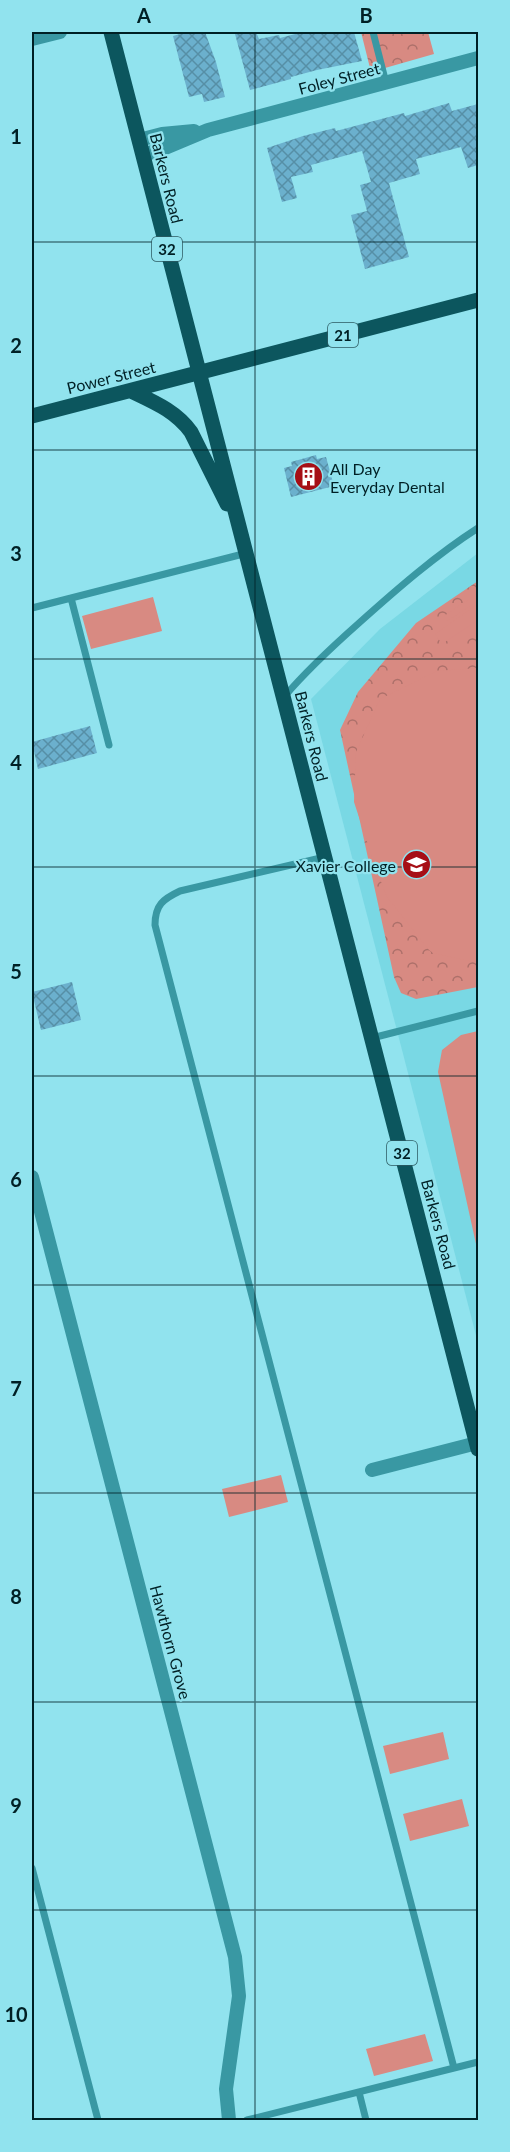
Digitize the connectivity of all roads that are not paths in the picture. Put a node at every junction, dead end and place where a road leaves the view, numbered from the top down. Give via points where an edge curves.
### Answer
1 (60, 32) edge
2 (111, 32) edge
3 (373, 32) edge
4 (32, 39) edge
5 (478, 58) edge
6 (386, 83) junction
7 (141, 147) junction
8 (478, 300) edge
9 (199, 374) junction
10 (131, 391) junction
11 (32, 416) edge
12 (240, 528) junction
13 (478, 528) edge
14 (247, 554) junction
15 (71, 598) junction
16 (32, 608) edge
17 (284, 697) junction
18 (109, 746) dead end
19 (325, 857) junction
20 (478, 1011) edge
21 (372, 1038) junction
22 (32, 1177) edge
23 (478, 1446) edge
24 (372, 1470) dead end
25 (32, 1868) edge
26 (478, 2062) edge
27 (454, 2068) junction
28 (359, 2092) junction
29 (98, 2121) edge
30 (229, 2121) edge
31 (247, 2121) edge
32 (366, 2121) edge

1 - 4 street
2 - 7 main road, Barkers Road / 32
3 - 6 lane
5 - 6 street, Foley Street
6 - 7 street, Foley Street via 208,130 162,134
7 - 9 main road, Barkers Road / 32
8 - 9 main road, 21
9 - 10 main road, Power Street / 21
9 - 12 main road, Barkers Road / 32
10 - 11 main road, Power Street / 21
10 - 12 main road via 184,421
12 - 14 main road, Barkers Road / 32
13 - 17 lane via 378,606 302,675
14 - 15 lane
14 - 17 main road, Barkers Road / 32
15 - 16 lane
15 - 18 lane
17 - 19 main road, Barkers Road / 32
19 - 21 main road, Barkers Road / 32
19 - 27 lane via 180,891 158,906 155,925
20 - 21 lane
21 - 23 main road, Barkers Road / 32
22 - 30 street, Hawthorn Grove via 235,1957 239,1996 227,2080
23 - 24 street
25 - 29 lane
26 - 27 lane
27 - 28 lane
28 - 31 lane
28 - 32 lane

